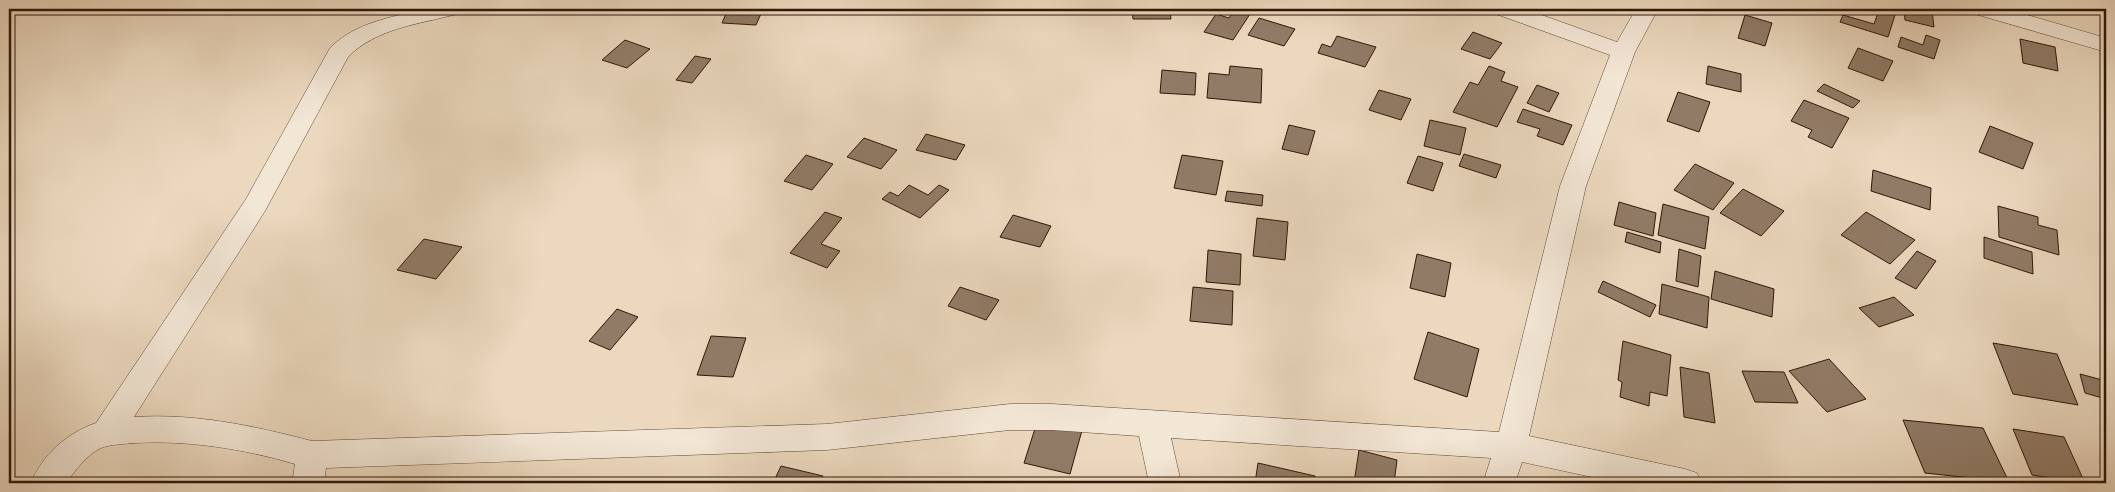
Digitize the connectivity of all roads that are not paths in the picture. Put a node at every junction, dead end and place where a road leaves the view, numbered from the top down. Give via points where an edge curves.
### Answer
1 (449, 9) edge
2 (1504, 9) edge
3 (1647, 9) edge
4 (1983, 9) edge
5 (2106, 45) edge
6 (1623, 52) junction
7 (1152, 423) junction
8 (107, 432) junction
9 (1511, 446) junction
10 (310, 469) edge
11 (47, 483) edge
12 (1166, 483) edge
13 (1499, 483) edge
14 (1685, 483) edge

1 - 8 street via 370,30 338,54 256,204
2 - 6 street
3 - 6 street
4 - 5 street
6 - 9 street via 1573,186
7 - 9 street
7 - 10 street via 1010,418 827,437
7 - 12 street
8 - 10 street via 159,429 253,440
8 - 11 street via 88,440 70,454
9 - 13 street
9 - 14 street

